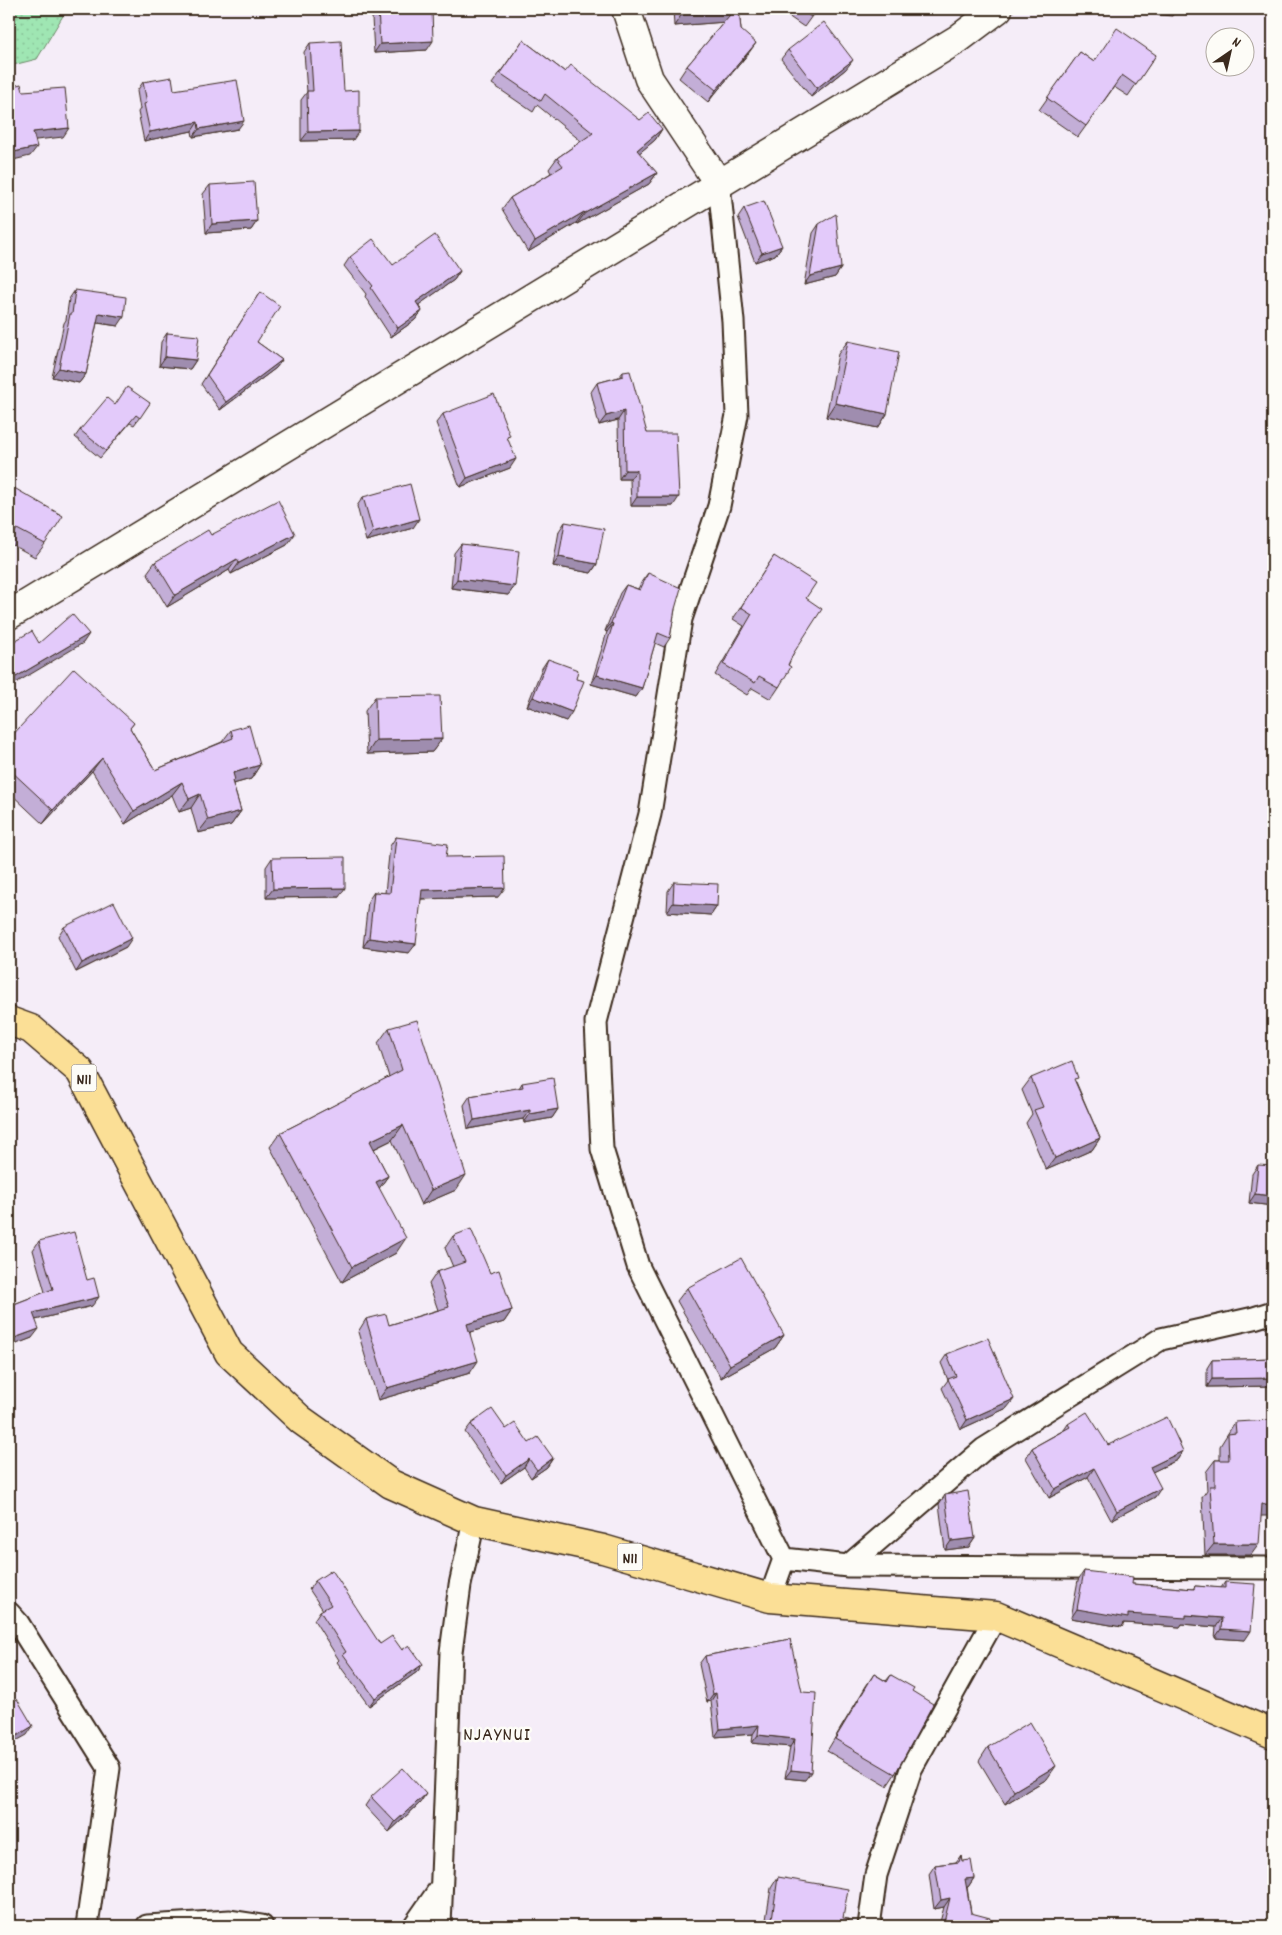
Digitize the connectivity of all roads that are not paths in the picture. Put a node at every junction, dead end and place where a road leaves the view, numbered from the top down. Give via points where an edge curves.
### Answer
1 (626, 9) edge
2 (998, 9) edge
3 (719, 184) junction
4 (9, 616) edge
5 (9, 1021) edge
6 (1273, 1312) edge
7 (474, 1521) junction
8 (784, 1559) junction
9 (848, 1566) junction
10 (1273, 1568) edge
11 (770, 1598) junction
12 (9, 1613) edge
13 (996, 1616) junction
14 (1273, 1734) edge
15 (441, 1887) junction
16 (87, 1926) edge
17 (147, 1926) edge
18 (262, 1926) edge
19 (414, 1926) edge
20 (440, 1926) edge
21 (869, 1926) edge

1 - 3 main road via 649,79
2 - 3 main road via 958,39
3 - 4 main road
3 - 8 street via 733,321 736,415 719,506 682,618 650,814 596,1022 602,1149 638,1266
5 - 7 highway, N11 via 31,1029 80,1071 229,1353 301,1420 391,1484
6 - 9 street via 1161,1339 984,1449
7 - 11 highway, N11 via 603,1549
7 - 15 street via 460,1585 452,1652
8 - 9 street
8 - 11 street
9 - 10 street
11 - 13 highway, N11
12 - 16 street via 109,1768
13 - 14 highway, N11
13 - 21 street via 911,1769 876,1875
15 - 19 street
15 - 20 street
17 - 18 street via 230,1921

